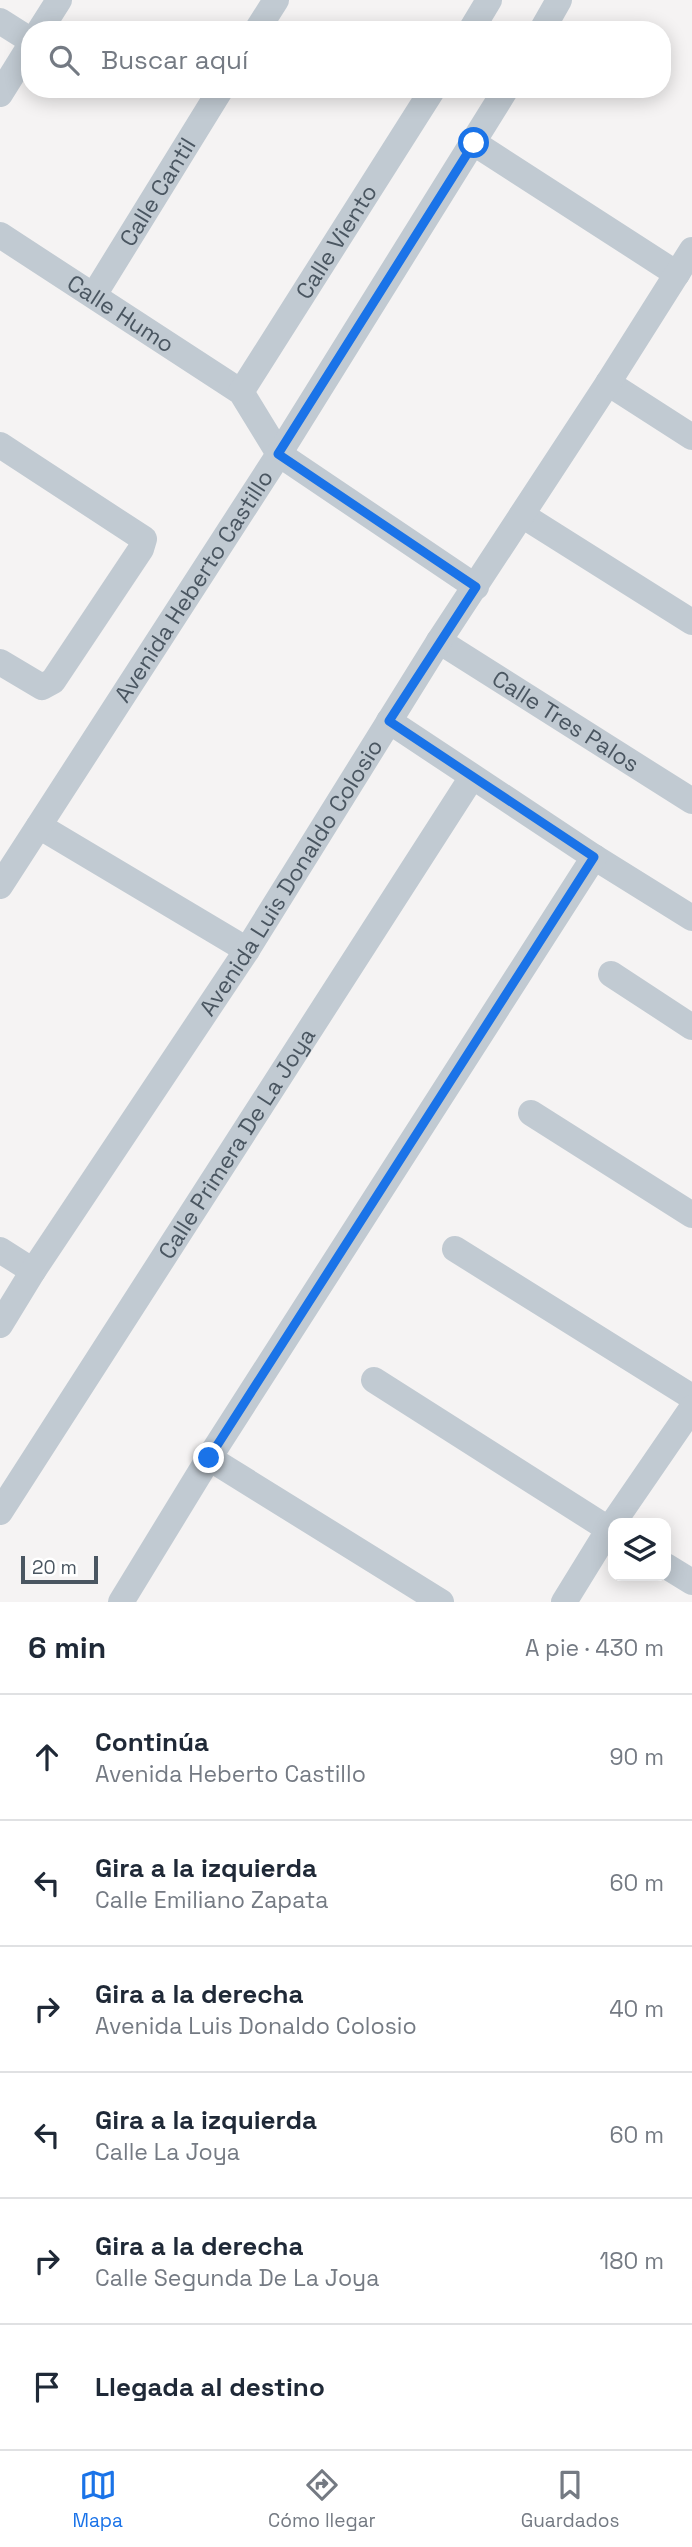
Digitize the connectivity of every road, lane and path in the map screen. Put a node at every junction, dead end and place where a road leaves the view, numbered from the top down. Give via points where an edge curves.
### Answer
1 (58, 0) edge
2 (276, 0) edge
3 (489, 0) edge
4 (559, 0) edge
5 (0, 20) edge
6 (45, 21) edge
7 (263, 21) edge
8 (476, 21) edge
9 (546, 21) edge
10 (21, 34) edge
11 (21, 60) edge
12 (0, 94) edge
13 (215, 98) edge
14 (427, 98) edge
15 (501, 98) edge
16 (474, 143) junction
17 (0, 235) edge
18 (687, 259) edge
19 (94, 295) junction
20 (608, 383) junction
21 (241, 392) junction
22 (692, 437) edge
23 (0, 445) edge
24 (278, 454) junction
25 (522, 515) junction
26 (476, 587) junction
27 (692, 622) edge
28 (439, 642) junction
29 (0, 662) edge
30 (389, 721) junction
31 (472, 776) junction
32 (692, 800) edge
33 (39, 826) junction
34 (594, 857) junction
35 (0, 886) edge
36 (692, 918) edge
37 (247, 950) junction
38 (611, 974) dead end
39 (692, 1027) edge
40 (531, 1114) dead end
41 (692, 1215) edge
42 (455, 1249) dead end
43 (0, 1250) edge
44 (33, 1271) junction
45 (0, 1325) edge
46 (374, 1380) dead end
47 (692, 1397) edge
48 (692, 1408) edge
49 (209, 1458) junction
50 (0, 1512) edge
51 (620, 1518) edge
52 (608, 1529) edge
53 (608, 1536) edge
54 (671, 1569) edge
55 (692, 1582) edge
56 (121, 1602) edge
57 (441, 1602) edge
58 (564, 1602) edge

1 - 6 street
2 - 7 street
3 - 8 street
4 - 9 street
5 - 10 street
11 - 12 street
13 - 19 street, Calle Cantil
14 - 21 street, Calle Viento
15 - 16 street, Avenida Heberto Castillo
16 - 18 street
16 - 24 street, Avenida Heberto Castillo
17 - 19 street, Calle Humo
18 - 20 street, Avenida Luis Donaldo Colosio
19 - 21 street, Calle Humo
20 - 22 street
20 - 25 street, Avenida Luis Donaldo Colosio
21 - 24 street
23 - 29 street via 144,539 53,681 42,687
24 - 26 street
24 - 33 street, Avenida Heberto Castillo
25 - 26 street, Avenida Luis Donaldo Colosio
25 - 27 street
26 - 28 street, Avenida Luis Donaldo Colosio
28 - 30 street, Avenida Luis Donaldo Colosio
28 - 32 street, Calle Tres Palos
30 - 31 street
30 - 37 street, Avenida Luis Donaldo Colosio
31 - 34 street
31 - 50 street, Calle Primera De La Joya
33 - 35 street, Avenida Heberto Castillo
33 - 37 street
34 - 36 street
34 - 49 street
37 - 44 street, Avenida Luis Donaldo Colosio
38 - 39 street
40 - 41 street
42 - 47 street
43 - 44 street
44 - 45 street, Avenida Luis Donaldo Colosio
46 - 52 street
48 - 51 street
49 - 56 street
49 - 57 street
53 - 58 street
54 - 55 street

